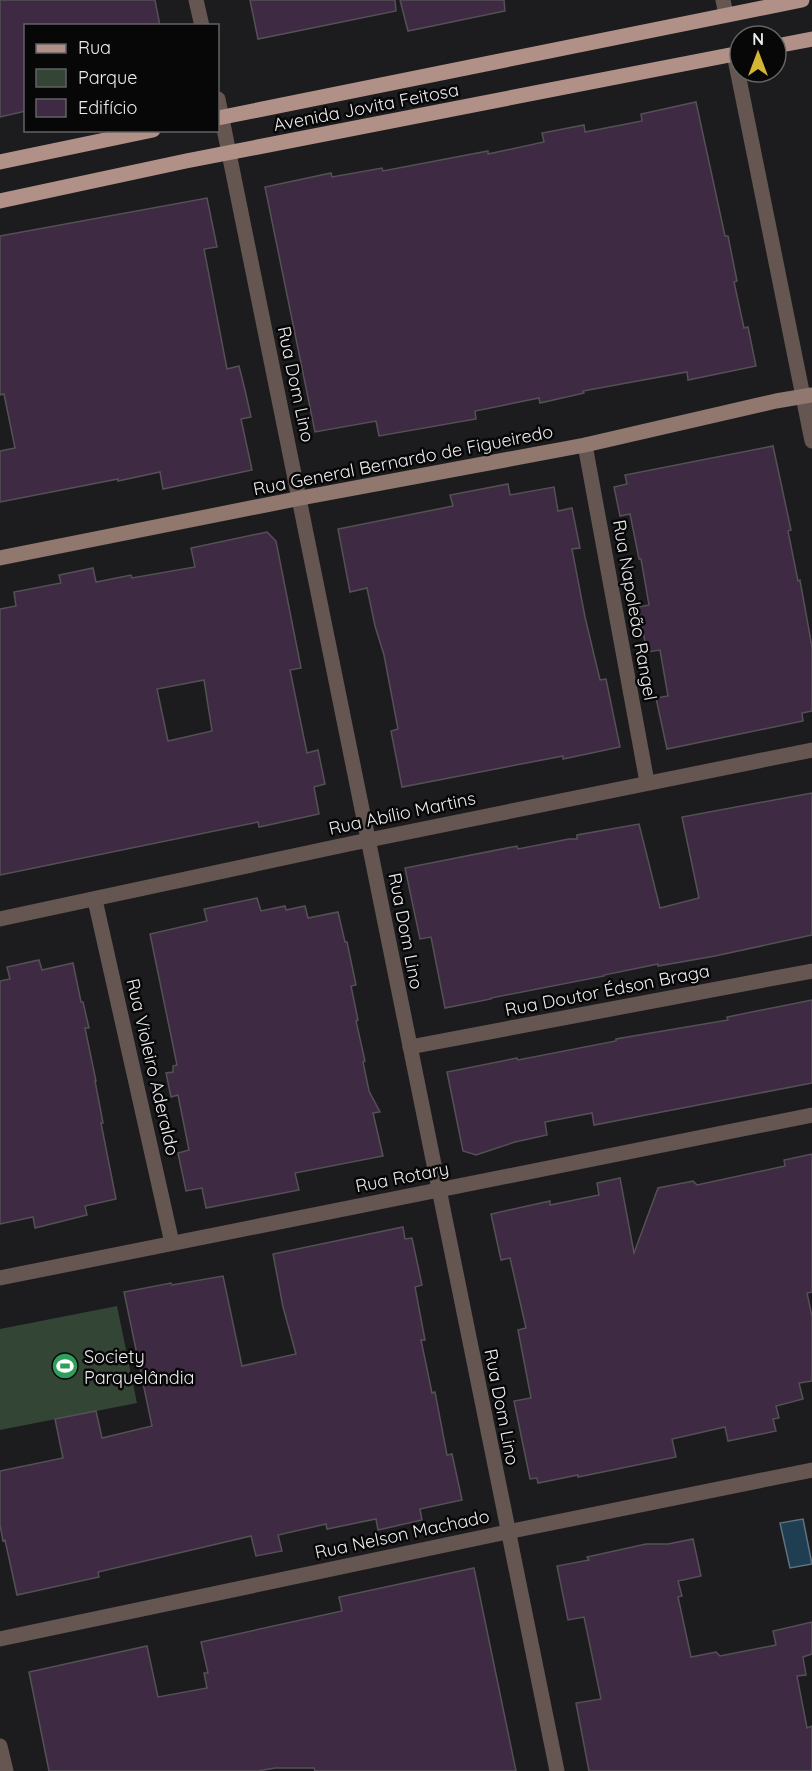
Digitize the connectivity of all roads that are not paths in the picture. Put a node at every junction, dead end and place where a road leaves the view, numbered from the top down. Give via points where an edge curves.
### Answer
1 (196, 0) edge
2 (802, 0) edge
3 (725, 8) edge
4 (202, 24) edge
5 (812, 39) edge
6 (788, 44) edge
7 (728, 56) edge
8 (743, 84) edge
9 (219, 117) edge
10 (143, 132) edge
11 (228, 154) junction
12 (0, 162) edge
13 (0, 201) edge
14 (807, 396) edge
15 (812, 441) edge
16 (585, 445) junction
17 (301, 498) junction
18 (0, 558) edge
19 (812, 750) edge
20 (647, 782) junction
21 (368, 840) junction
22 (95, 900) junction
23 (0, 919) edge
24 (812, 971) edge
25 (410, 1047) junction
26 (812, 1114) edge
27 (438, 1190) junction
28 (172, 1243) junction
29 (0, 1278) edge
30 (812, 1470) edge
31 (507, 1532) junction
32 (0, 1639) edge
33 (0, 1746) edge
34 (6, 1771) edge
35 (557, 1771) edge

1 - 4 street
2 - 3 main road, Avenida Jovita Feitosa
3 - 9 main road, Avenida Jovita Feitosa
5 - 6 main road
7 - 11 main road, Avenida Jovita Feitosa
8 - 14 street
9 - 11 street, Rua Dom Lino
10 - 12 main road
11 - 13 main road, Avenida Jovita Feitosa
11 - 17 street, Rua Dom Lino
14 - 15 street
14 - 16 street, Rua General Bernardo de Figueiredo
16 - 17 street, Rua General Bernardo de Figueiredo
16 - 20 street, Rua Napoleão Rangel
17 - 18 street, Rua General Bernardo de Figueiredo
17 - 21 street, Rua Dom Lino
19 - 20 street, Rua Abílio Martins
20 - 21 street, Rua Abílio Martins
21 - 22 street, Rua Abílio Martins
21 - 25 street, Rua Dom Lino
22 - 23 street, Rua Abílio Martins
22 - 28 street, Rua Violeiro Aderaldo
24 - 25 street, Rua Doutor Édson Braga
25 - 27 street, Rua Dom Lino
26 - 27 street, Rua Rotary
27 - 28 street, Rua Rotary
27 - 31 street, Rua Dom Lino
28 - 29 street, Rua Rotary
30 - 31 street, Rua Nelson Machado
31 - 32 street, Rua Nelson Machado
31 - 35 street, Rua Dom Lino
33 - 34 street

